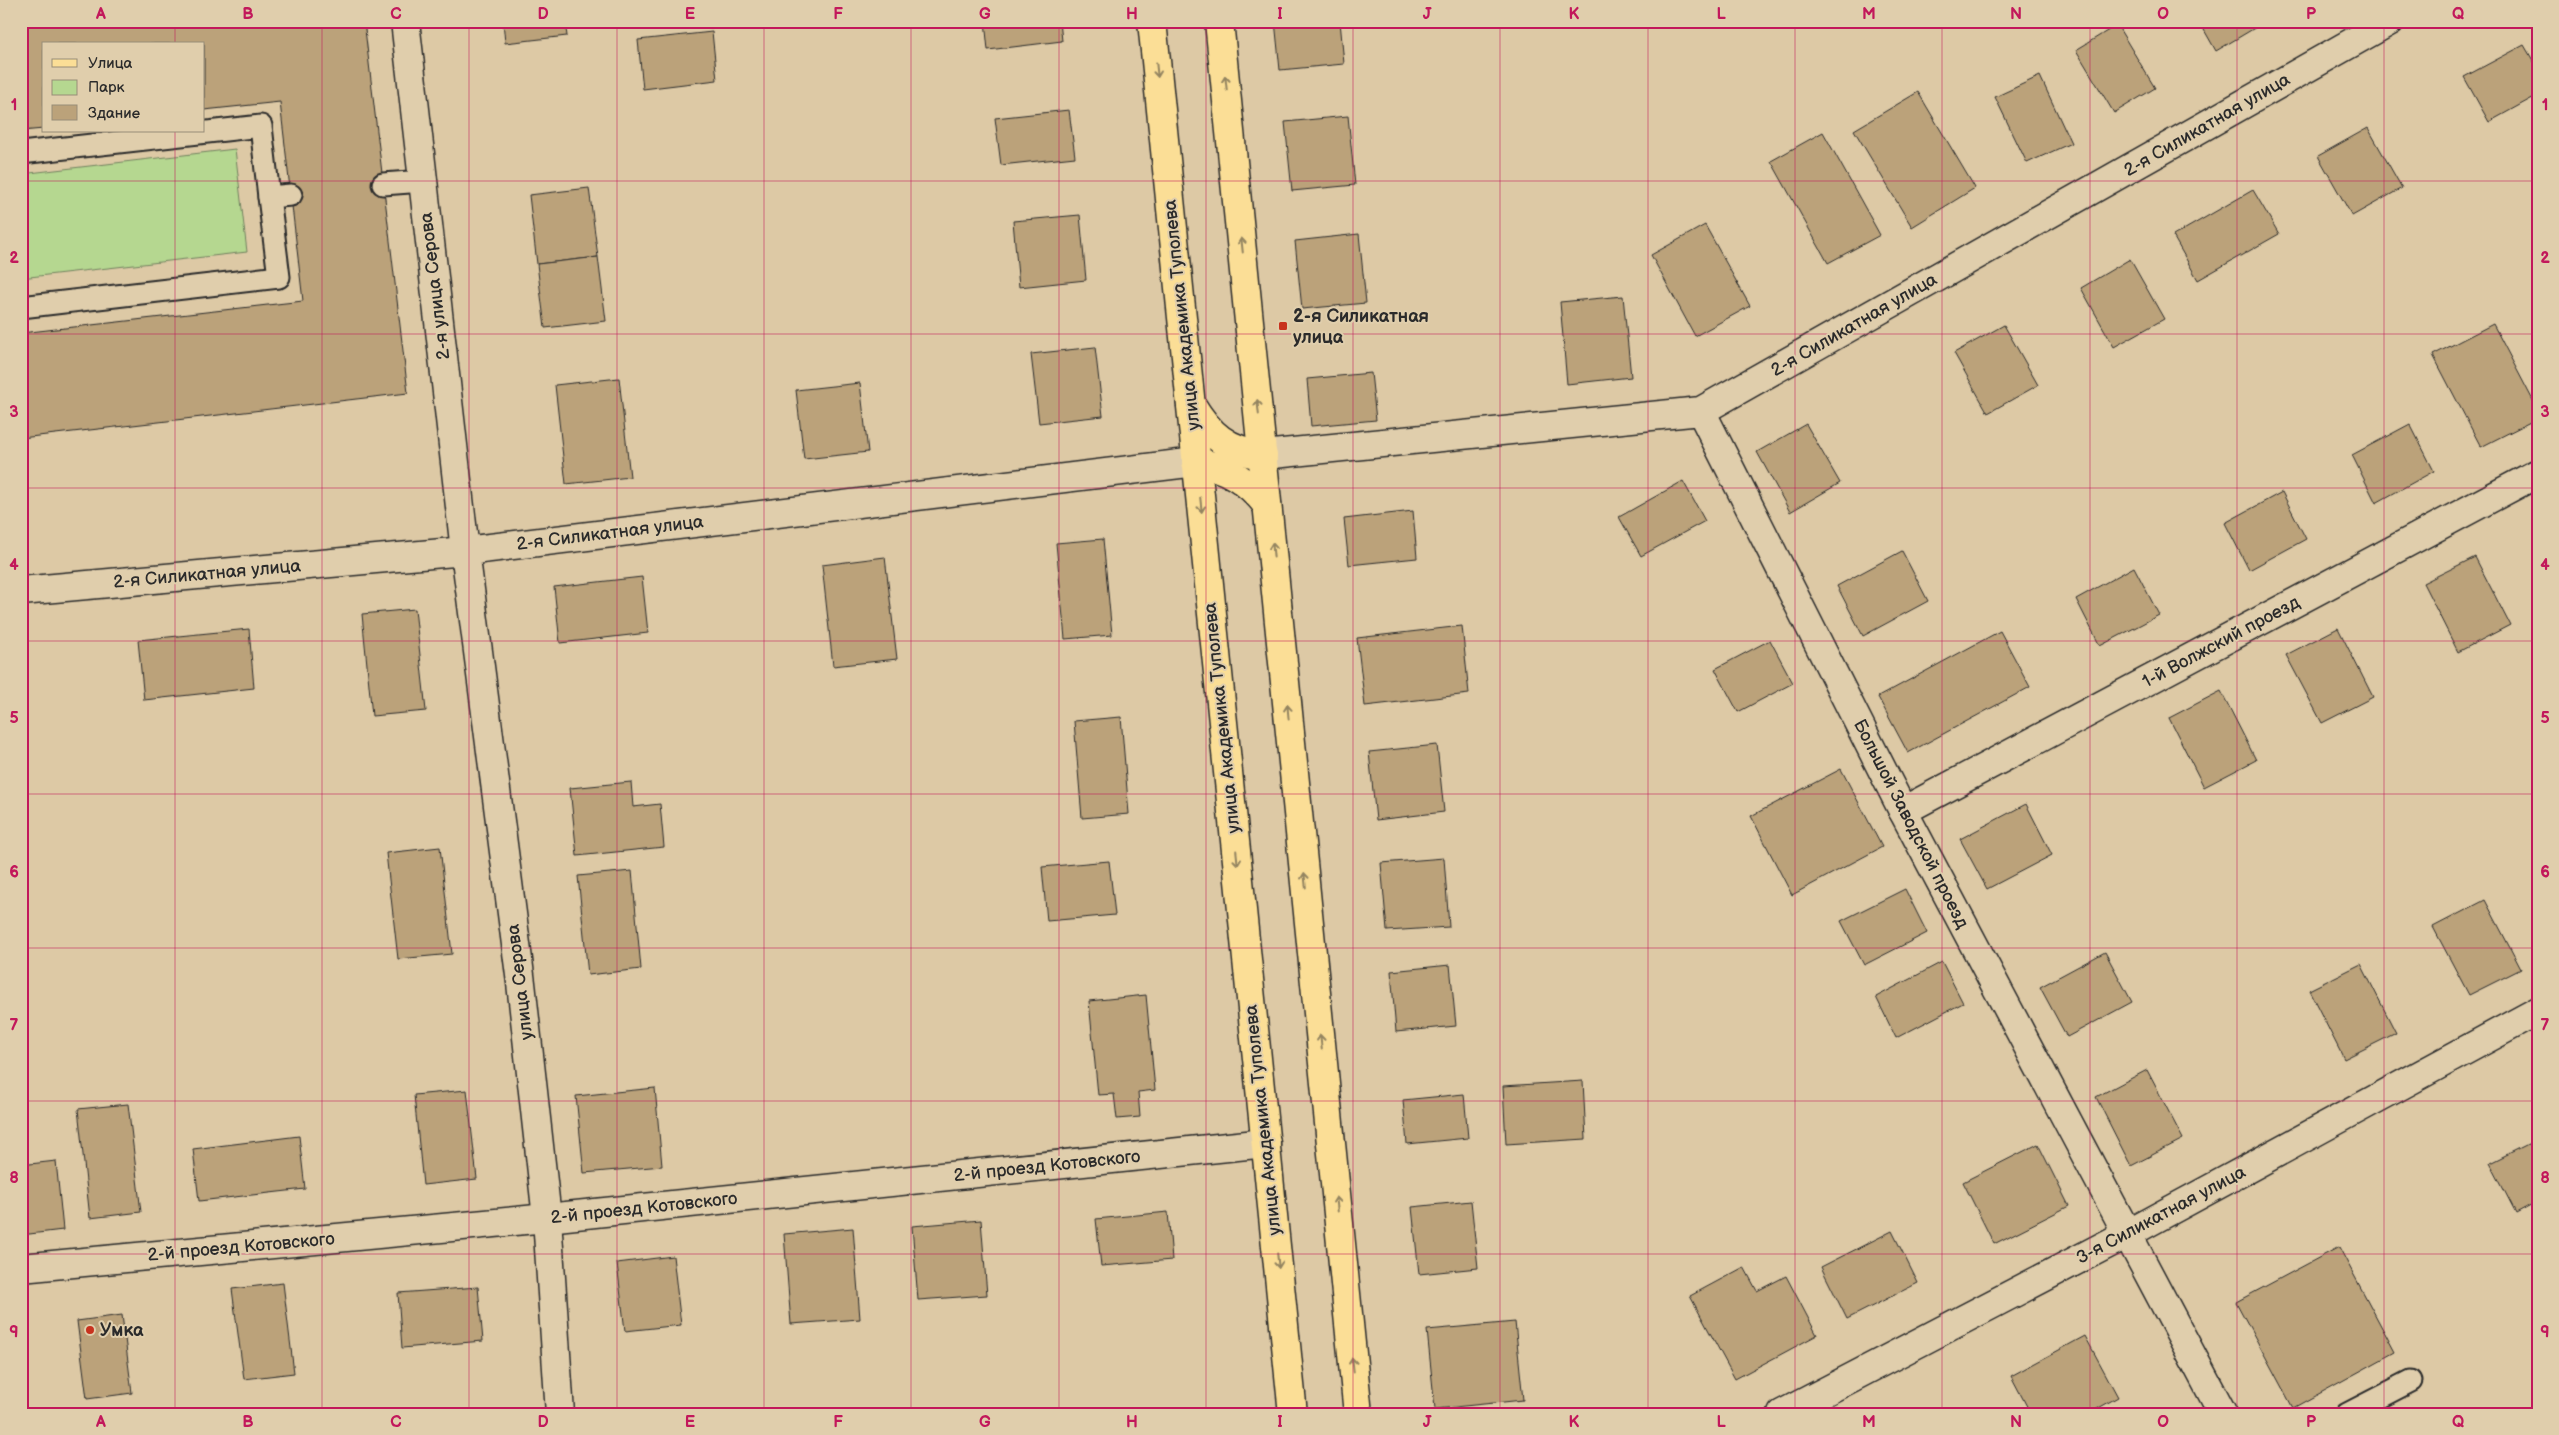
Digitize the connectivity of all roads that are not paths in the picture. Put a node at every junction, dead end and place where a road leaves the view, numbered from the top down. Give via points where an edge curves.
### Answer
1 (405, 21) edge
2 (1152, 21) edge
3 (1219, 21) edge
4 (2390, 21) edge
5 (21, 153) edge
6 (423, 181) junction
7 (383, 184) dead end
8 (291, 195) dead end
9 (269, 197) junction
10 (21, 306) edge
11 (1190, 404) junction
12 (1701, 411) junction
13 (1263, 455) junction
14 (1196, 462) junction
15 (2538, 473) edge
16 (1267, 505) junction
17 (465, 551) junction
18 (21, 591) edge
19 (1904, 811) junction
20 (2538, 1011) edge
21 (1266, 1143) junction
22 (547, 1218) junction
23 (2127, 1234) junction
24 (21, 1268) edge
25 (2411, 1381) dead end
26 (560, 1414) edge
27 (1293, 1414) edge
28 (1358, 1414) edge
29 (1782, 1414) edge
30 (2223, 1414) edge
31 (2347, 1414) edge

1 - 6 street, 2-я улица Серова
2 -> 11 main road, улица Академика Туполева
13 -> 3 main road
4 - 12 street, 2-я Силикатная улица
5 - 9 lane via 262,126
6 - 7 lane
6 - 17 street, 2-я улица Серова
8 - 9 lane
9 - 10 lane via 279,277
11 - 13 main road via 1204,426 1223,443 1244,452
11 - 14 main road, улица Академика Туполева
12 - 13 street, 2-я Силикатная улица
12 - 19 street, Большой Заводской проезд
13 - 16 main road
14 - 16 main road via 1217,466 1236,475
14 - 17 street, 2-я Силикатная улица
14 -> 21 main road, улица Академика Туполева
15 - 19 street, 1-й Волжский проезд
28 -> 16 main road
17 - 18 street, 2-я Силикатная улица
17 - 22 street, улица Серова via 521,983
19 - 23 street, Большой Заводской проезд
20 - 23 street, 3-я Силикатная улица
21 - 22 street, 2-й проезд Котовского
21 -> 27 main road, улица Академика Туполева
22 - 24 street, 2-й проезд Котовского
22 - 26 street, улица Серова
23 - 29 street, 3-я Силикатная улица
23 - 30 street, Большой Заводской проезд
25 - 31 lane

